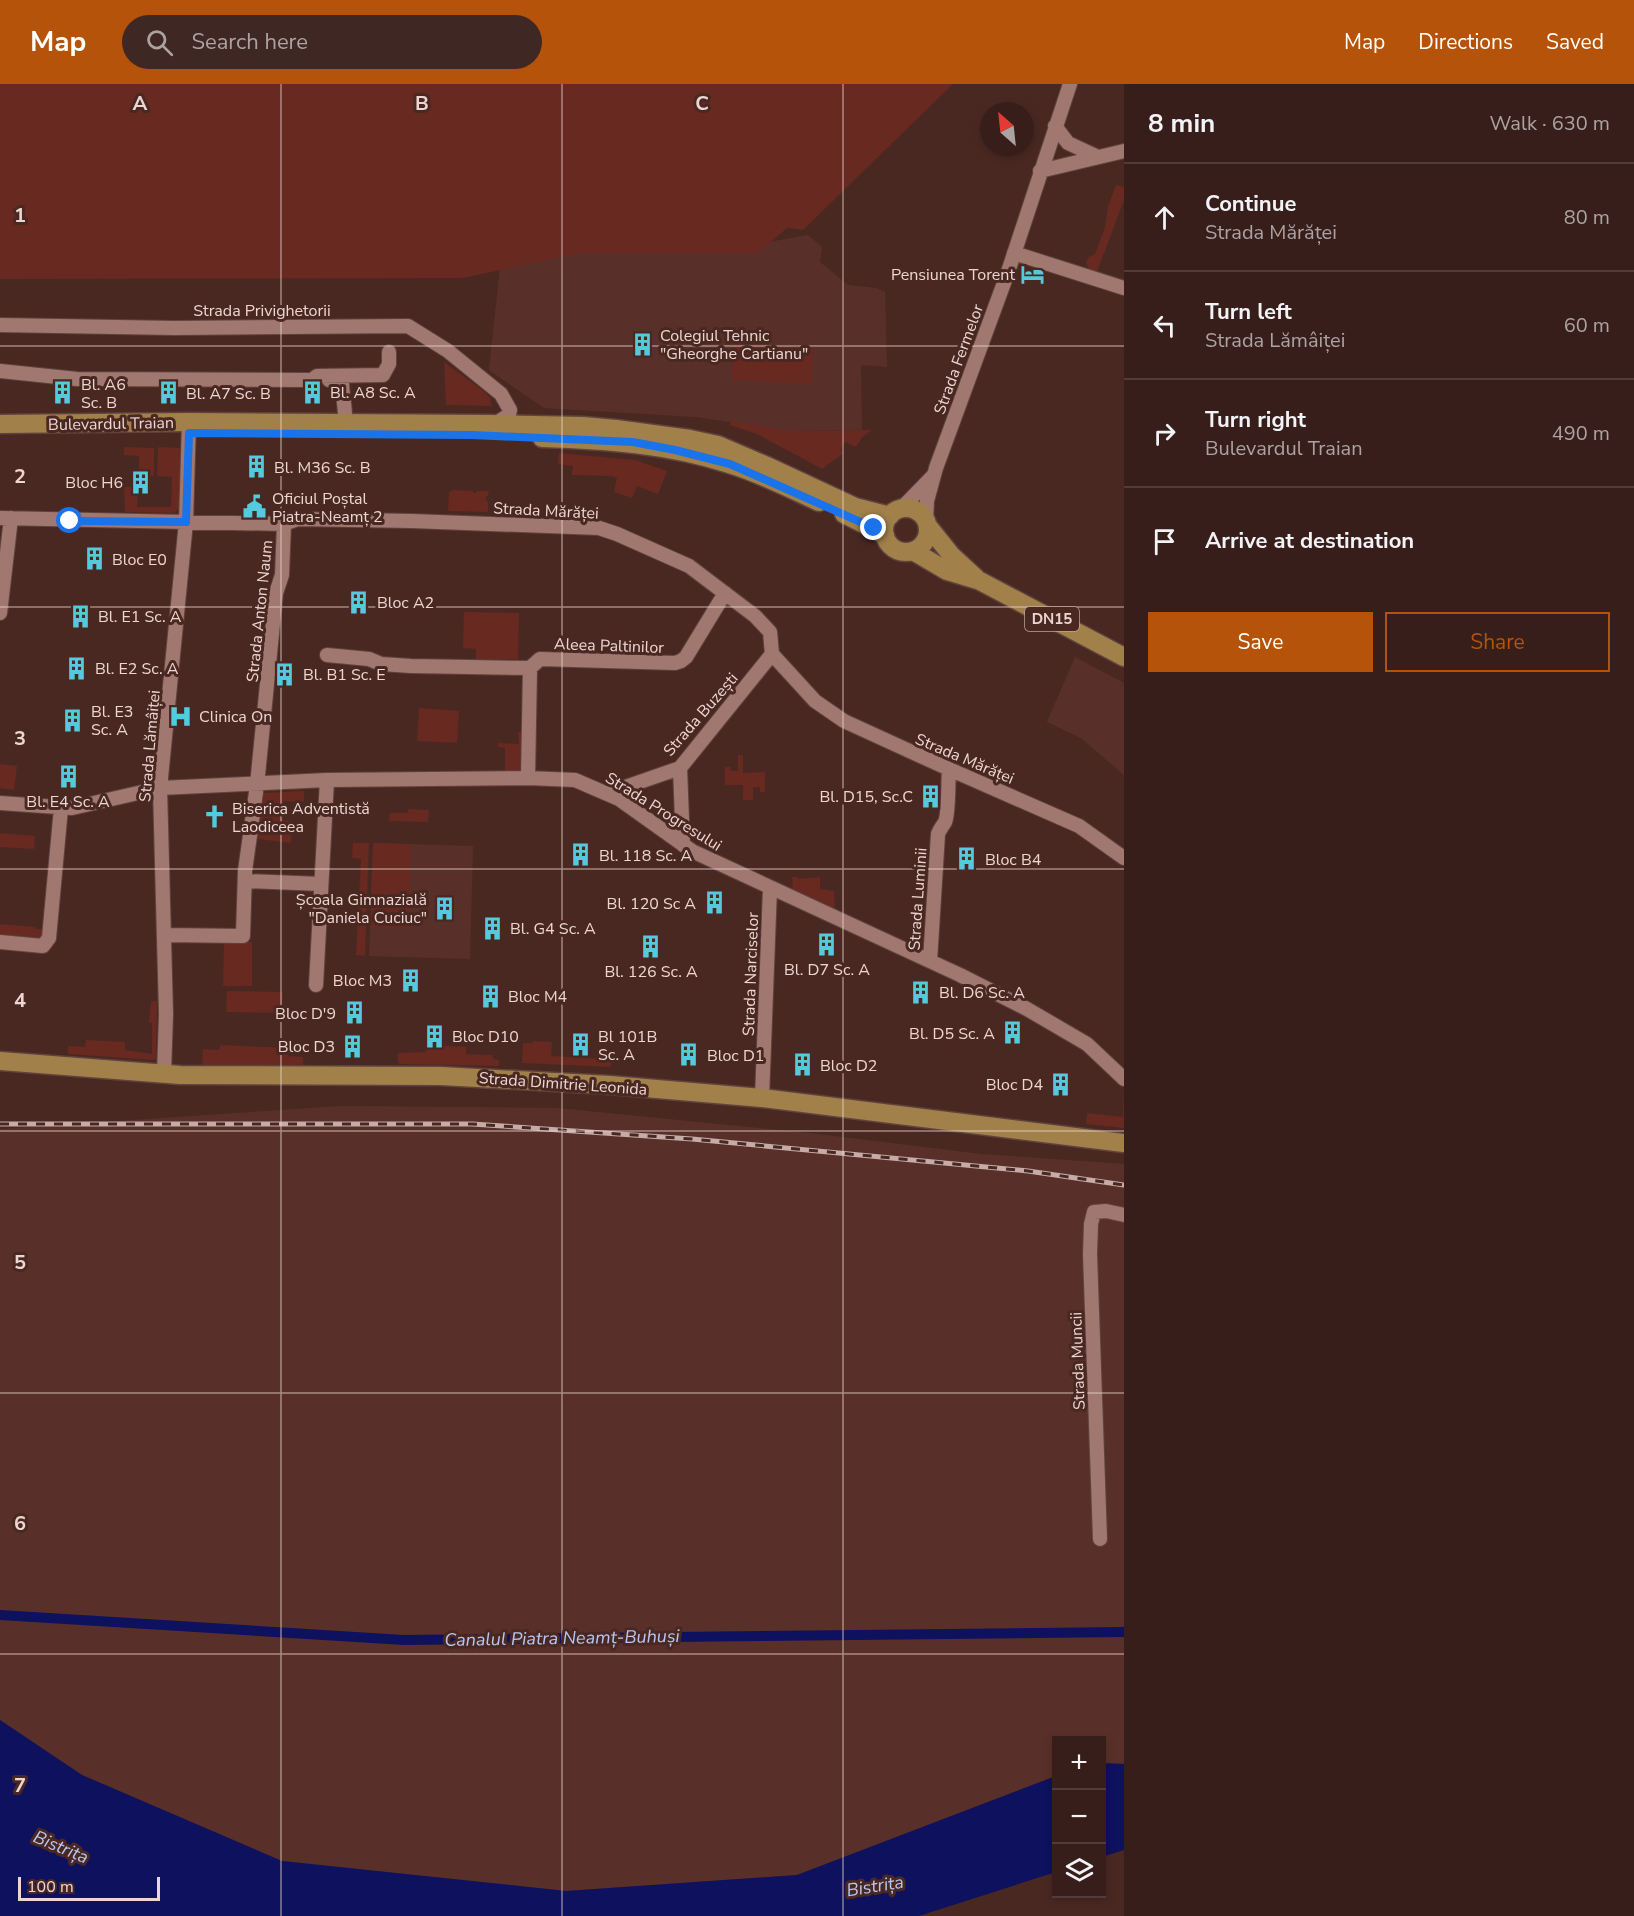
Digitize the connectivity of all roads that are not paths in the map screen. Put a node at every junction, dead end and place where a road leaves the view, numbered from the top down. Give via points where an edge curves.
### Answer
1 (1070, 84) edge
2 (1055, 126) junction
3 (1124, 151) edge
4 (1098, 157) junction
5 (1040, 171) junction
6 (1014, 253) junction
7 (1124, 288) edge
8 (0, 325) edge
9 (389, 352) dead end
10 (0, 371) edge
11 (312, 380) junction
12 (342, 381) junction
13 (394, 381) dead end
14 (345, 423) junction
15 (0, 424) edge
16 (495, 424) junction
17 (189, 427) junction
18 (0, 432) edge
19 (934, 475) junction
20 (895, 513) junction
21 (6, 518) edge
22 (186, 522) junction
23 (284, 524) junction
24 (927, 524) junction
25 (885, 535) junction
26 (913, 551) junction
27 (980, 581) junction
28 (725, 593) junction
29 (0, 613) edge
30 (772, 654) junction
31 (327, 655) dead end
32 (1124, 657) edge
33 (530, 668) junction
34 (680, 768) junction
35 (949, 769) junction
36 (528, 778) junction
37 (327, 780) junction
38 (257, 785) junction
39 (160, 788) junction
40 (608, 794) junction
41 (0, 803) edge
42 (61, 808) junction
43 (683, 845) junction
44 (1124, 858) edge
45 (246, 881) junction
46 (321, 884) junction
47 (770, 888) junction
48 (164, 935) junction
49 (0, 942) edge
50 (930, 961) junction
51 (316, 985) dead end
52 (0, 1060) edge
53 (164, 1073) junction
54 (1124, 1079) edge
55 (762, 1098) junction
56 (1124, 1143) edge
57 (1124, 1215) edge
58 (1100, 1539) dead end

1 - 2 street, Strada Fermelor
2 - 4 street via 1068,143
2 - 5 street, Strada Fermelor
3 - 4 street
4 - 5 street
5 - 6 street, Strada Fermelor
6 - 7 street
6 - 19 street, Strada Fermelor
8 - 16 street, Strada Privighetorii via 408,326 448,351 501,394 510,410
9 - 11 street via 389,364 383,375 317,376
10 - 11 street via 77,379
11 - 12 street
12 - 13 street
12 - 14 street
14 - 16 main road, Bulevardul Traian / DN15
14 - 17 main road, Bulevardul Traian / DN15
15 - 17 main road, Bulevardul Traian / DN15
16 - 20 main road, Bulevardul Traian / DN15 via 616,429 718,446 855,507
17 - 18 main road, Bulevardul Traian / DN15
17 - 22 street, Strada Lămâiței
17 - 25 main road, Bulevardul Traian / DN15 via 633,442 730,464
19 - 20 street, Strada Fermelor
19 - 24 street, Strada Fermelor via 927,501
20 - 24 main road, DN15 via 906,509 918,512
20 - 25 main road via 886,522
21 - 22 street, Strada Mărăței
21 - 29 street
22 - 23 street, Strada Mărăței
22 - 39 street, Strada Lămâiței
23 - 28 street, Strada Mărăței via 298,519 412,520 599,528 689,566
23 - 38 street, Strada Anton Naum via 282,575 276,593
24 - 26 main road via 927,539
24 - 27 main road, DN15 via 952,556
25 - 26 main road, DN15 via 892,547
26 - 27 main road, DN15 via 947,571
27 - 32 main road, DN15
28 - 30 street, Strada Mărăței via 768,628
28 - 33 street, Aleea Paltinilor via 681,662 540,659
30 - 34 street, Strada Buzești
30 - 35 street, Strada Mărăței via 829,711 860,730
31 - 33 street, Aleea Paltinilor via 411,666
33 - 36 street
34 - 40 street, Strada Buzești
34 - 43 street
35 - 44 street, Strada Mărăței via 1079,826
35 - 50 street, Strada Luminii via 947,815 938,834
36 - 37 street, Strada Progresului
36 - 40 street, Strada Progresului via 575,780
37 - 38 street, Strada Progresului
37 - 46 street
38 - 39 street, Strada Progresului
38 - 45 street, Strada Anton Naum
39 - 42 street, Strada Progresului
39 - 48 street, Strada Lămâiței
40 - 43 street, Strada Progresului
41 - 42 street, Strada Progresului
42 - 49 street via 49,939 43,946
43 - 47 street, Strada Progresului
45 - 46 street
45 - 48 street, Strada Anton Naum via 243,936
46 - 51 street
47 - 50 street, Strada Progresului
47 - 55 street, Strada Narciselor
48 - 53 street, Strada Lămâiței
50 - 54 street, Strada Progresului via 1069,1033 1087,1044
52 - 53 main road, Strada Dimitrie Leonida
53 - 55 main road, Strada Dimitrie Leonida via 452,1076
55 - 56 main road, Strada Dimitrie Leonida
57 - 58 street, Strada Muncii via 1094,1212 1091,1224

